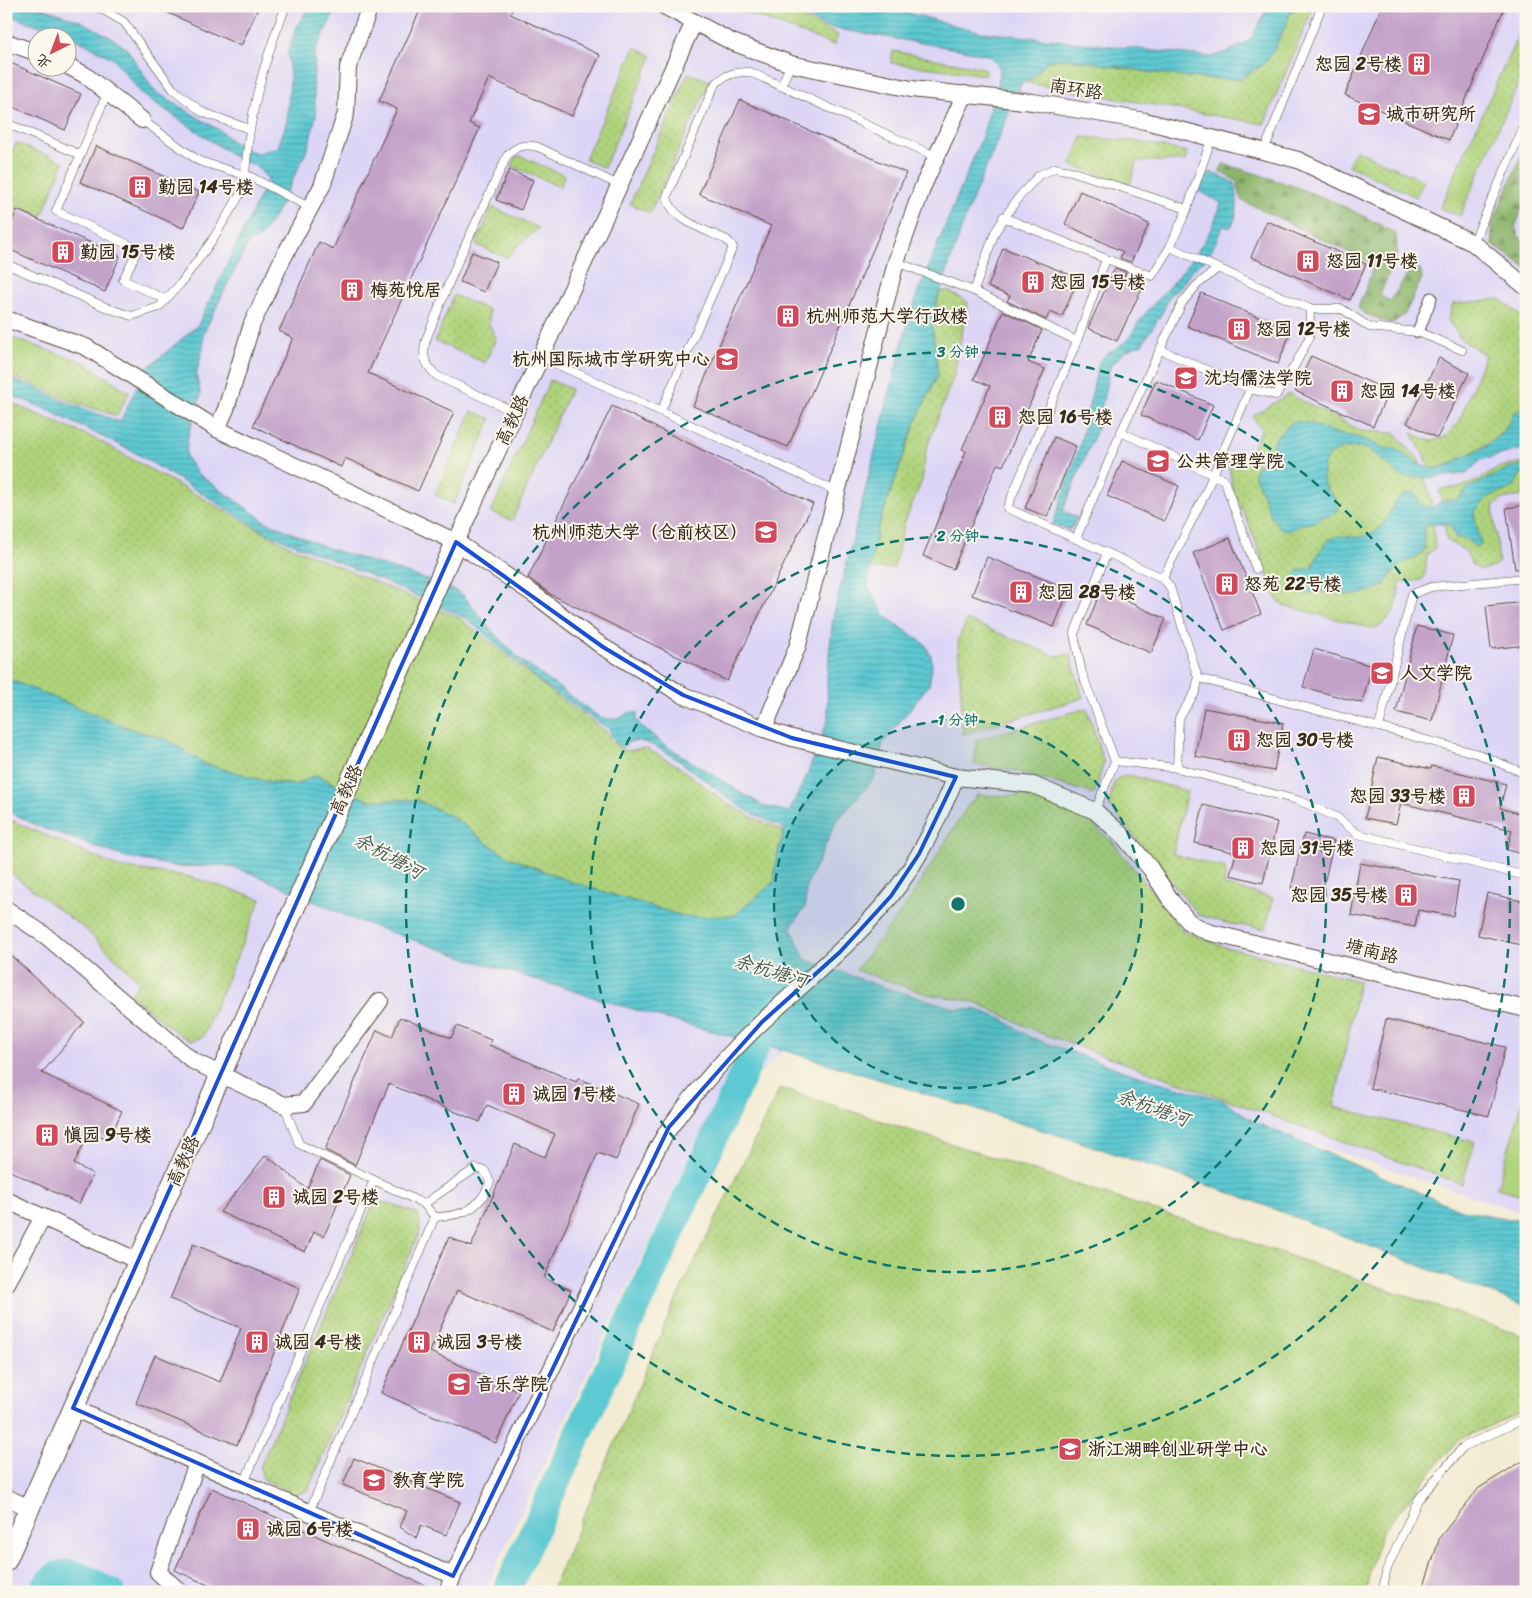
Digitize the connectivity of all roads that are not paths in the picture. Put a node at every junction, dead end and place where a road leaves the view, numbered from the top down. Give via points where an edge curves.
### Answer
1 (98, 6) edge
2 (286, 6) edge
3 (370, 6) edge
4 (664, 6) edge
5 (1322, 6) edge
6 (694, 22) junction
7 (6, 42) edge
8 (28, 50) edge
9 (791, 64) junction
10 (78, 72) edge
11 (781, 86) junction
12 (107, 94) junction
13 (970, 94) junction
14 (142, 120) joint
15 (1526, 121) edge
16 (6, 123) edge
17 (249, 129) junction
18 (1212, 138) junction
19 (1264, 151) junction
20 (81, 155) junction
21 (937, 157) junction
22 (247, 173) junction
23 (620, 185) junction
24 (305, 205) junction
25 (1187, 209) junction
26 (1003, 217) junction
27 (1473, 243) junction
28 (1170, 247) junction
29 (1106, 258) junction
30 (896, 262) junction
31 (6, 264) edge
32 (1217, 269) junction
33 (1526, 287) edge
34 (974, 291) junction
35 (1431, 298) dead end
36 (165, 299) junction
37 (1310, 309) junction
38 (6, 319) edge
39 (1418, 332) junction
40 (1077, 341) junction
41 (1161, 350) junction
42 (1462, 350) dead end
43 (541, 357) junction
44 (1250, 389) junction
45 (661, 411) junction
46 (516, 412) junction
47 (212, 427) junction
48 (1121, 432) junction
49 (1212, 474) junction
50 (838, 492) junction
51 (1076, 539) junction
52 (456, 542) junction
53 (1107, 553) junction
54 (1256, 569) dead end
55 (1163, 578) junction
56 (1526, 578) edge
57 (1198, 678) junction
58 (1379, 727) junction
59 (764, 729) junction
60 (1115, 761) junction
61 (1177, 768) junction
62 (1526, 774) edge
63 (956, 777) junction
64 (1096, 811) junction
65 (1526, 876) edge
66 (6, 909) edge
67 (380, 1002) dead end
68 (1526, 1009) edge
69 (220, 1076) junction
70 (284, 1105) junction
71 (374, 1180) junction
72 (6, 1200) edge
73 (424, 1204) junction
74 (435, 1217) junction
75 (43, 1218) junction
76 (138, 1261) junction
77 (6, 1286) edge
78 (74, 1408) junction
79 (1526, 1418) edge
80 (197, 1463) junction
81 (244, 1484) junction
82 (6, 1497) edge
83 (29, 1508) junction
84 (309, 1512) junction
85 (8, 1553) edge
86 (453, 1576) junction
87 (180, 1592) edge
88 (447, 1592) edge
89 (1383, 1592) edge

1 - 17 lane via 124,22 173,89 202,112
2 - 17 lane via 267,54
3 - 24 street via 348,66 346,113 322,186
4 - 6 street, 南环路
5 - 19 lane
6 - 9 street, 南环路 via 732,42
6 - 23 street, 高教路
7 - 8 street
9 - 11 lane
9 - 13 street, 南环路 via 911,89
10 - 12 street
11 - 21 lane
11 - 45 lane via 750,72 722,77 714,86 667,196 668,205 676,214 727,240 733,247
12 - 14 street
12 - 20 lane
13 - 18 street, 南环路 via 1145,120
13 - 21 street
14 - 22 lane via 199,161
15 - 27 lane
16 - 20 lane
17 - 22 lane
18 - 19 street, 南环路
18 - 25 lane
19 - 27 street, 南环路 via 1298,160
20 - 36 lane via 56,212 138,249 123,280
21 - 30 street
22 - 24 lane
22 - 36 lane via 211,242
23 - 43 street, 高教路
23 - 46 lane via 538,147 526,144 514,147 470,235 426,338 422,350 424,359 437,376
24 - 47 street via 252,324 226,410
25 - 26 lane via 1055,168 1039,175
25 - 28 lane
26 - 29 lane
26 - 34 lane
27 - 33 street, 南环路
28 - 29 lane via 1152,276
28 - 32 lane
29 - 40 lane
30 - 34 lane
30 - 50 street
31 - 36 lane via 132,316 158,307
32 - 37 lane
32 - 41 lane via 1182,303
34 - 40 lane
35 - 39 street
37 - 39 lane via 1342,309 1369,327
37 - 44 lane via 1309,338 1276,395
38 - 47 street via 86,347
39 - 42 lane
40 - 51 lane via 1007,508
41 - 44 lane
41 - 48 lane
43 - 45 lane
43 - 46 street, 高教路
44 - 49 lane
45 - 50 lane
46 - 52 street, 高教路
47 - 52 street
48 - 49 lane
48 - 51 lane
49 - 54 lane via 1224,480
49 - 55 lane
50 - 59 street via 798,645
51 - 53 lane
52 - 59 street via 611,652 683,695
52 - 69 street, 高教路
53 - 55 lane
53 - 60 lane via 1074,634 1082,673
55 - 57 lane via 1170,587
56 - 58 lane via 1431,587 1412,594
57 - 58 lane
57 - 61 lane via 1196,691 1179,718
58 - 62 lane via 1478,754
59 - 63 street
60 - 61 lane
60 - 64 lane
61 - 65 lane via 1300,801 1336,817 1358,834
63 - 64 street via 1033,785
63 - 86 street via 937,822 891,896 840,952 762,1022 703,1085 670,1127 640,1183
64 - 68 street, 塘南路 via 1124,837 1190,923 1208,932
66 - 69 street via 46,936 193,1061
67 - 70 street via 304,1103
69 - 70 street
69 - 76 street, 高教路
70 - 71 lane via 299,1144
71 - 73 lane
71 - 81 lane
72 - 75 street
73 - 74 lane
73 - 74 lane via 476,1168 484,1171 490,1182 486,1193 471,1209 455,1216
74 - 84 lane
75 - 76 street
75 - 77 street
76 - 78 street, 高教路
78 - 80 street
78 - 83 street, 高教路
79 - 89 lane via 1463,1448 1418,1500 1386,1571
80 - 81 street
80 - 87 street via 158,1572
81 - 84 street
82 - 83 street
83 - 85 street, 高教路
84 - 86 street
86 - 88 street

